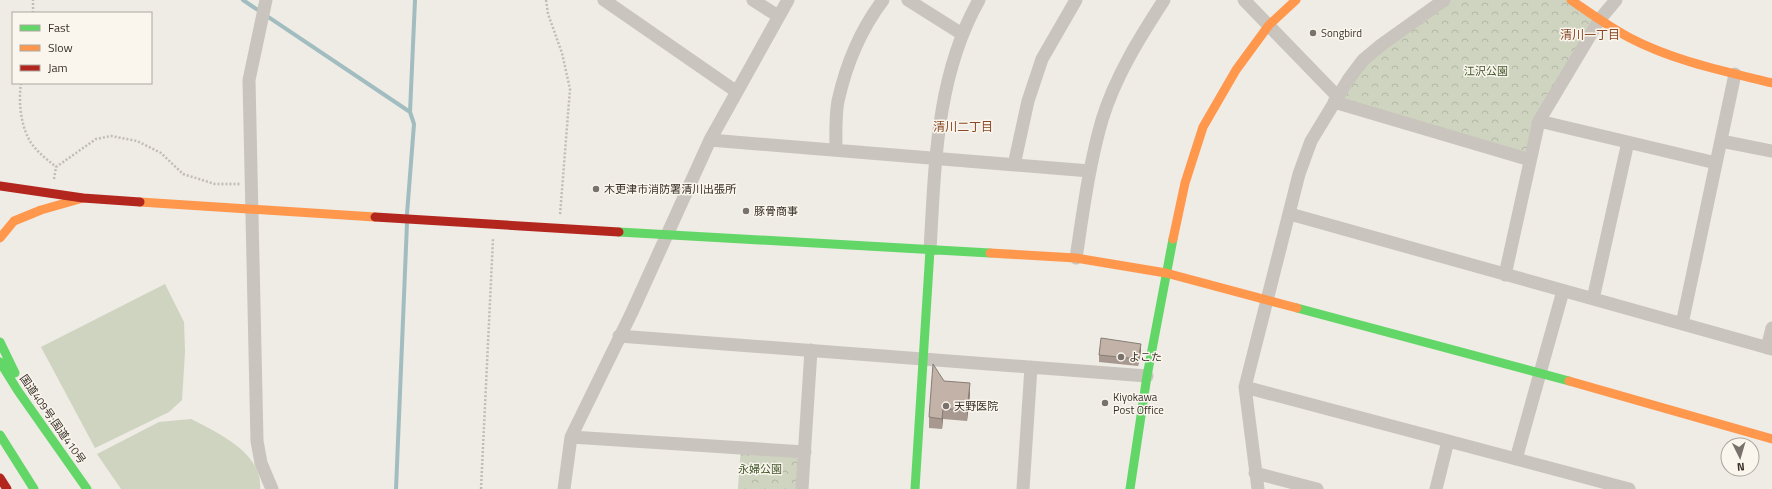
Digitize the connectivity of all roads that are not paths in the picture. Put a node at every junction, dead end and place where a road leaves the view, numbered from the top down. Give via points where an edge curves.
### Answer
1 (266, 0) edge
2 (604, 0) edge
3 (753, 0) edge
4 (788, 0) edge
5 (883, 0) edge
6 (908, 0) edge
7 (979, 0) edge
8 (1076, 0) edge
9 (1164, 0) edge
10 (1244, 0) edge
11 (1296, 0) edge
12 (1444, 0) edge
13 (1571, 0) edge
14 (1616, 0) edge
15 (778, 16) junction
16 (1600, 19) junction
17 (1269, 25) junction
18 (962, 34) junction
19 (1735, 74) junction
20 (1772, 83) edge
21 (737, 92) junction
22 (1336, 99) junction
23 (1539, 121) junction
24 (710, 140) junction
25 (1721, 141) junction
26 (1628, 142) junction
27 (836, 150) junction
28 (1772, 151) edge
29 (935, 158) junction
30 (1530, 160) junction
31 (1716, 164) junction
32 (1014, 165) junction
33 (1090, 171) junction
34 (0, 186) edge
35 (83, 198) junction
36 (253, 210) junction
37 (1290, 214) junction
38 (666, 235) junction
39 (0, 238) edge
40 (930, 250) junction
41 (1076, 258) junction
42 (1166, 273) junction
43 (1505, 275) junction
44 (1563, 291) junction
45 (1593, 299) junction
46 (1268, 300) junction
47 (1682, 324) junction
48 (1772, 328) edge
49 (619, 336) junction
50 (0, 342) edge
51 (1770, 349) edge
52 (811, 350) junction
53 (923, 359) junction
54 (0, 362) edge
55 (1030, 367) junction
56 (1540, 373) junction
57 (1147, 376) junction
58 (1244, 387) junction
59 (36, 417) junction
60 (0, 435) edge
61 (571, 437) junction
62 (1772, 439) edge
63 (1448, 441) junction
64 (805, 452) junction
65 (1516, 459) junction
66 (1255, 473) junction
67 (0, 478) edge
68 (7, 489) edge
69 (34, 489) edge
70 (87, 489) edge
71 (272, 489) edge
72 (564, 489) edge
73 (802, 489) edge
74 (916, 489) edge
75 (1023, 489) edge
76 (1130, 489) edge
77 (1258, 489) edge
78 (1317, 489) edge
79 (1436, 489) edge
80 (1629, 489) edge

1 - 36 street via 249,80
2 - 21 street
3 - 15 street
4 - 15 street
5 - 27 street via 872,14 857,44 845,76 838,102
6 - 18 street
7 - 18 street
8 - 32 street via 1042,60 1028,101
9 - 33 street via 1120,76 1102,119
10 - 17 street
11 - 17 main road
12 - 22 street via 1363,60
13 - 16 main road
14 - 16 street
15 - 21 street
16 - 19 main road via 1630,38 1693,64
16 - 23 street
17 - 22 street
17 - 42 main road via 1236,70 1203,127 1185,183
18 - 29 street via 944,97
19 - 20 main road
19 - 25 street
21 - 24 street
22 - 30 street
22 - 37 street via 1311,141 1299,174
23 - 26 street
23 - 30 street
24 - 27 street
24 - 38 street
25 - 28 street
25 - 31 street
26 - 31 street
26 - 45 street
27 - 29 street
29 - 32 street
29 - 40 street
30 - 43 street
31 - 47 street
32 - 33 street
33 - 41 street
34 - 35 main road
35 - 36 main road
35 - 39 main road via 14,221
36 - 38 main road
36 - 71 street via 257,441 261,463
37 - 43 street
37 - 46 street
38 - 40 main road
38 - 49 street
40 - 41 main road
40 - 53 main road
41 - 42 main road
42 - 46 main road
42 - 57 main road
43 - 44 street
44 - 45 street
44 - 56 street
45 - 47 street
46 - 56 main road
46 - 58 street
47 - 51 street
48 - 51 street
49 - 52 street
49 - 61 street
50 - 59 main road
52 - 53 street
52 - 64 street
53 - 55 street
53 - 74 main road
54 - 59 main road, 国道409号;国道410号
55 - 57 street
55 - 75 street
56 - 62 main road
56 - 65 street
57 - 76 main road
58 - 63 street
58 - 66 street
59 - 70 main road, 国道409号;国道410号
60 - 69 main road
61 - 64 street
61 - 72 street
63 - 65 street
63 - 79 street
64 - 73 street
65 - 80 street
66 - 77 street
66 - 78 street
67 - 68 main road

